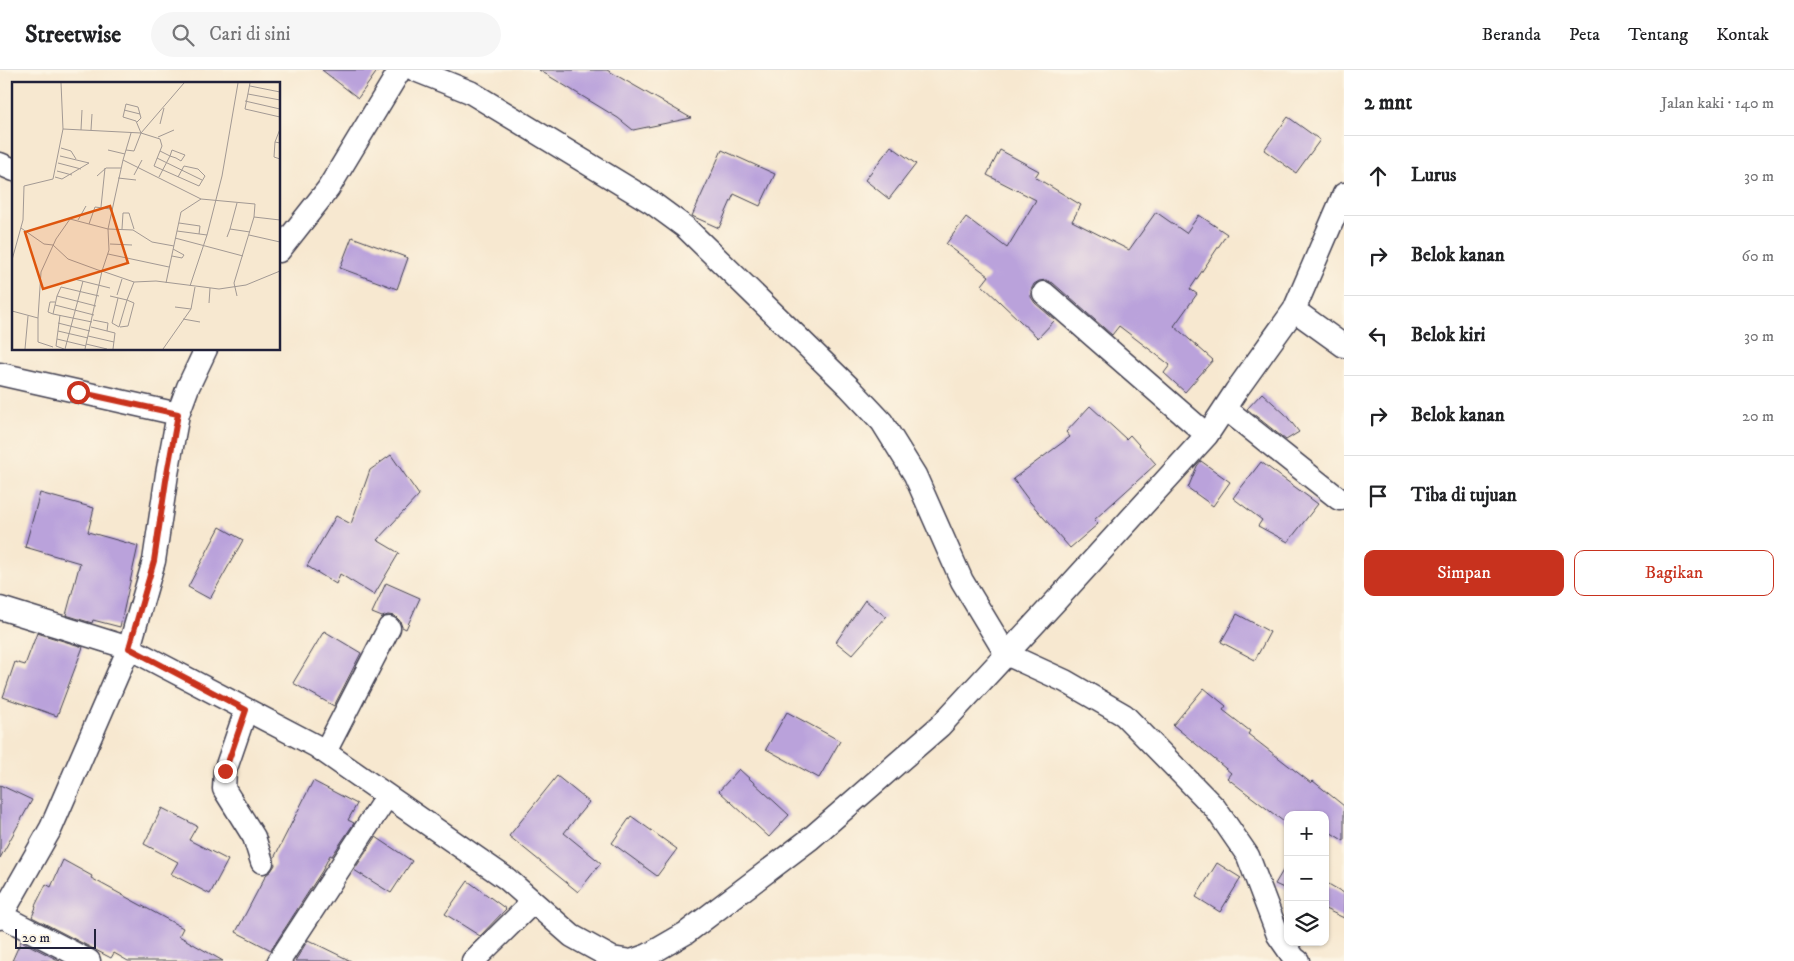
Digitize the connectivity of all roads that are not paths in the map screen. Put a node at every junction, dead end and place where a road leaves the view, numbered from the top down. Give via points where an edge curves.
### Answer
1 (400, 70) edge
2 (414, 70) edge
3 (0, 164) edge
4 (12, 169) edge
5 (1344, 194) edge
6 (280, 250) edge
7 (1044, 293) dead end
8 (1294, 310) junction
9 (1344, 346) edge
10 (206, 350) edge
11 (0, 374) edge
12 (1226, 409) junction
13 (178, 414) junction
14 (1206, 436) junction
15 (1339, 499) dead end
16 (0, 608) edge
17 (389, 628) dead end
18 (129, 648) junction
19 (1006, 654) junction
20 (246, 710) junction
21 (324, 752) junction
22 (387, 796) junction
23 (262, 862) dead end
24 (533, 902) junction
25 (1, 917) edge
26 (89, 961) edge
27 (279, 961) edge
28 (473, 961) edge
29 (1298, 961) edge

1 - 6 street via 328,188
2 - 19 street via 470,92 651,202 685,228 849,387 882,422 915,475 962,581
3 - 4 street
5 - 8 street
7 - 14 street
8 - 9 street
8 - 12 street
10 - 13 street
11 - 13 street
12 - 14 street
12 - 15 street
13 - 18 street via 154,561
14 - 19 street
16 - 18 street
17 - 21 street
18 - 20 street
18 - 25 street via 51,828
19 - 24 street via 940,726 810,839 686,933 648,955 631,961 612,958 572,936
19 - 29 street via 1124,715 1215,808 1248,856 1278,935
20 - 21 street
20 - 23 street via 225,771 224,789 254,837
21 - 22 street
22 - 24 street via 507,879
22 - 27 street
24 - 28 street
25 - 26 street

